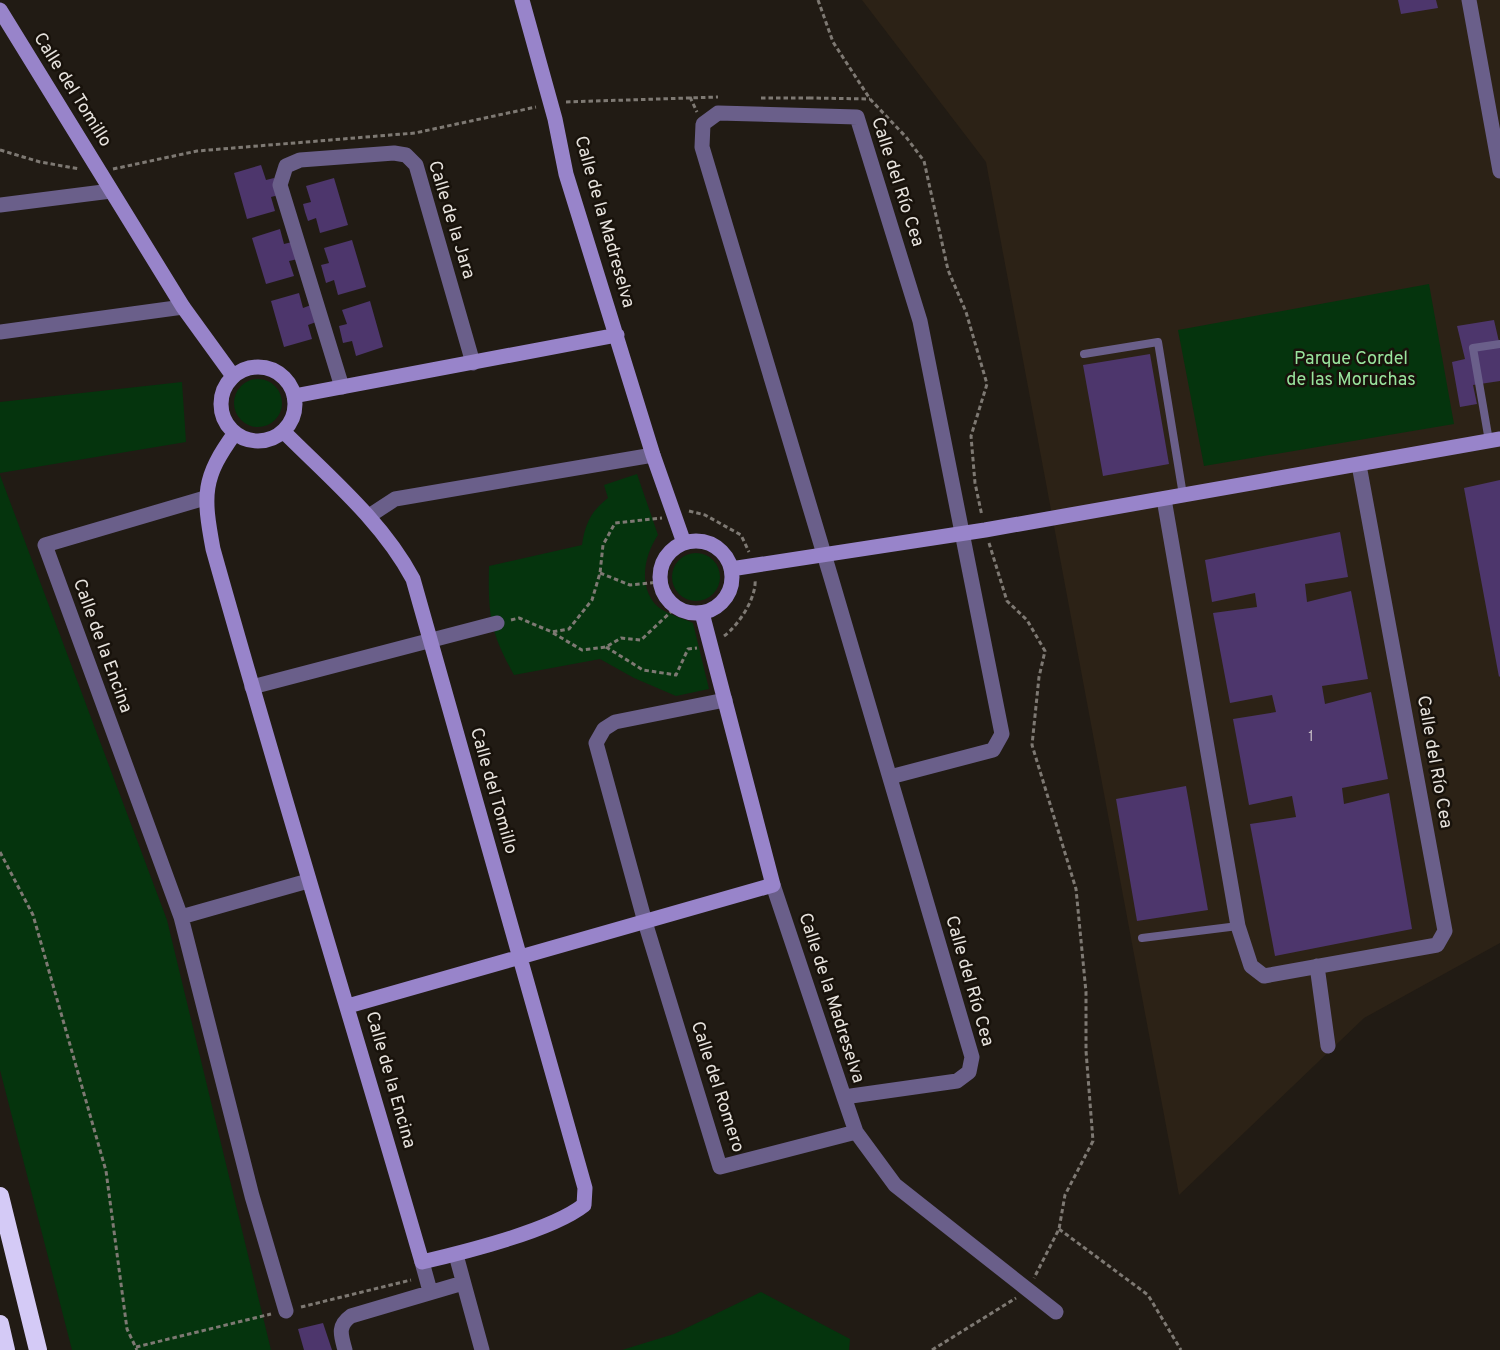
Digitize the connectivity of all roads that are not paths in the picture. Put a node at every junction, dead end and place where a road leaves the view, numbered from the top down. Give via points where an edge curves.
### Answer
1 (7, 0) edge
2 (522, 0) edge
3 (1469, 0) edge
4 (0, 9) edge
5 (1500, 171) edge
6 (111, 191) junction
7 (0, 205) edge
8 (183, 307) junction
9 (0, 332) edge
10 (617, 335) junction
11 (1500, 344) edge
12 (1084, 354) dead end
13 (473, 363) junction
14 (233, 376) junction
15 (342, 387) junction
16 (294, 396) junction
17 (283, 431) junction
18 (235, 433) junction
19 (1494, 440) edge
20 (653, 455) junction
21 (1359, 465) junction
22 (1183, 495) junction
23 (206, 498) junction
24 (1164, 499) junction
25 (369, 516) junction
26 (964, 532) junction
27 (684, 543) junction
28 (826, 553) junction
29 (731, 569) junction
30 (702, 613) junction
31 (497, 623) road end
32 (430, 639) junction
33 (252, 687) junction
34 (726, 700) junction
35 (890, 777) junction
36 (308, 881) junction
37 (773, 885) junction
38 (181, 917) junction
39 (645, 922) junction
40 (1238, 926) junction
41 (1142, 938) dead end
42 (520, 955) junction
43 (1317, 966) junction
44 (348, 1006) junction
45 (1328, 1046) dead end
46 (844, 1098) junction
47 (856, 1132) junction
48 (0, 1196) edge
49 (456, 1255) junction
50 (422, 1262) junction
51 (464, 1283) junction
52 (430, 1291) junction
53 (285, 1311) dead end
54 (1056, 1312) dead end
55 (0, 1324) edge
56 (6, 1350) edge
57 (38, 1350) edge
58 (345, 1350) edge
59 (482, 1350) edge

1 - 4 street
2 - 10 street, Calle de la Madreselva via 566,174
3 - 5 street
4 - 6 street, Calle del Tomillo
6 - 7 street
6 - 8 street, Calle del Tomillo
8 - 9 street
8 - 14 street, Calle del Tomillo
10 - 13 street
10 - 20 street, Calle de la Madreselva
11 - 19 lane via 1473,348
12 - 22 lane via 1158,342
13 - 15 street
13 - 15 street, Calle de la Jara via 411,158 394,153 300,160 286,166 280,185
14 - 16 street via 253,367 275,371 284,377
14 - 18 street via 222,394 221,405
15 - 16 street
16 - 17 street via 293,415
17 - 18 street via 265,440
17 - 25 street, Calle del Tomillo
18 - 23 street, Calle de la Encina via 216,459
19 - 21 street
20 - 25 street via 395,499
20 - 27 street, Calle de la Madreselva
21 - 22 street
21 - 43 street, Calle del Río Cea via 1445,931 1437,945
22 - 24 street
23 - 33 street, Calle de la Encina via 213,549
23 - 38 street, Calle de la Encina via 45,545
24 - 26 street
24 - 40 street, Calle del Río Cea
25 - 32 street, Calle del Tomillo via 402,558 413,579
26 - 28 street
26 - 28 street, Calle del Río Cea via 921,321 857,117 718,112 703,124 702,147
26 - 35 street, Calle del Río Cea via 1002,734 993,750
27 - 29 street via 702,542 718,549
27 - 30 street via 665,558 660,582 676,607
28 - 29 street
28 - 35 street, Calle del Río Cea
29 - 30 street via 729,592 714,609
30 - 34 street, Calle de la Madreselva
31 - 32 street
32 - 33 street
32 - 42 street, Calle del Tomillo
33 - 36 street, Calle de la Encina
34 - 37 street, Calle de la Madreselva
34 - 39 street, Calle del Romero via 615,722 604,729 596,743
35 - 46 street, Calle del Río Cea via 972,1057 969,1072 957,1081
36 - 38 street
36 - 44 street, Calle de la Encina
37 - 39 street
37 - 46 street, Calle de la Madreselva
38 - 53 street, Calle de la Encina
39 - 42 street
39 - 47 street, Calle del Romero via 720,1167
40 - 41 lane
40 - 43 street, Calle del Río Cea via 1251,966 1264,976
42 - 44 street
42 - 49 street, Calle del Tomillo via 585,1188 585,1205 569,1218
43 - 45 street
44 - 50 street, Calle de la Encina
46 - 47 street, Calle de la Madreselva
47 - 54 street, Calle de la Madreselva via 895,1185
48 - 57 highway
49 - 50 street
49 - 51 street
50 - 52 street, Calle de la Encina
51 - 52 street
51 - 59 street
52 - 58 street via 351,1316 340,1331
55 - 56 highway

